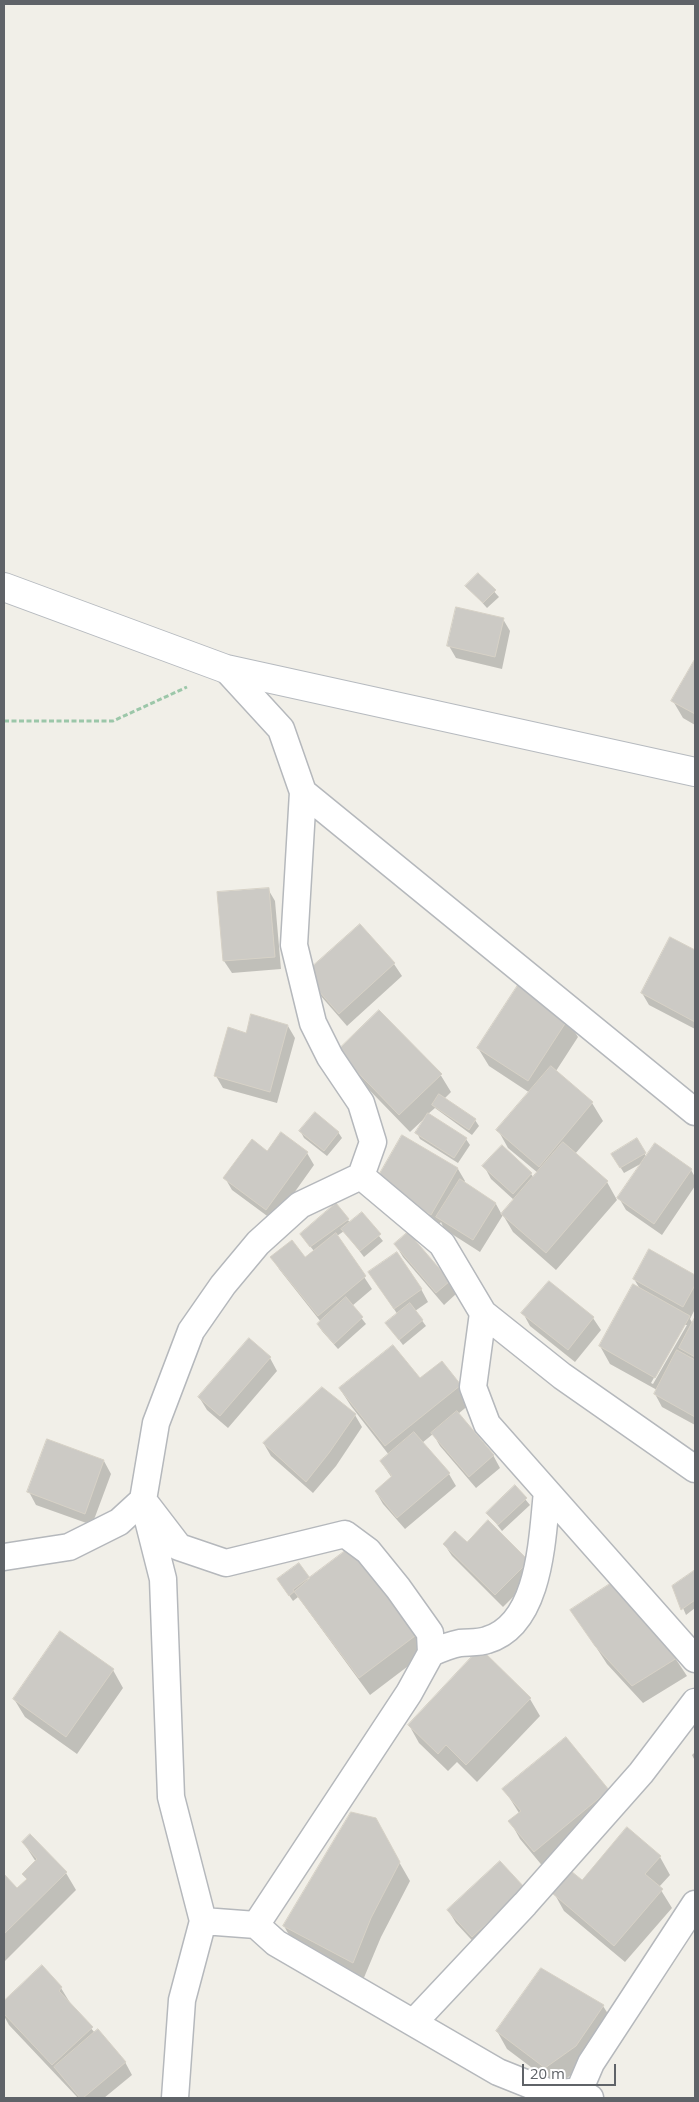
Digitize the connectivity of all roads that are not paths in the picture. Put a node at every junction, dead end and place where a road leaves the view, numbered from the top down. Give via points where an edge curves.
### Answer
1 (4, 587) edge
2 (226, 669) junction
3 (695, 772) edge
4 (303, 792) junction
5 (695, 1112) edge
6 (361, 1176) junction
7 (483, 1313) junction
8 (695, 1469) edge
9 (547, 1492) junction
10 (143, 1500) junction
11 (4, 1556) edge
12 (431, 1653) junction
13 (695, 1659) edge
14 (695, 1702) edge
15 (695, 1904) edge
16 (203, 1921) junction
17 (256, 1925) junction
18 (414, 2022) junction
19 (584, 2095) edge
20 (176, 2098) edge

1 - 2 street
2 - 3 street
2 - 4 street via 281,729
4 - 5 street
4 - 6 street via 294,945 313,1023 330,1057 361,1103 373,1142
6 - 7 street via 442,1244
6 - 10 street via 300,1205 258,1243 191,1331 156,1423
7 - 8 street via 562,1376
7 - 9 street via 474,1387 488,1424
9 - 12 street via 537,1577 525,1604 510,1626 488,1640 458,1643
9 - 13 street
10 - 11 street via 119,1522 69,1547
10 - 12 street via 180,1547 226,1563 345,1534 368,1552 418,1615 430,1633
10 - 16 street via 163,1579 171,1797
12 - 17 street via 409,1693
14 - 18 street via 641,1773 525,1904
15 - 19 street via 591,2063
16 - 17 street
16 - 20 street via 182,2000
17 - 18 street via 276,1943
18 - 19 street via 498,2072 553,2094

